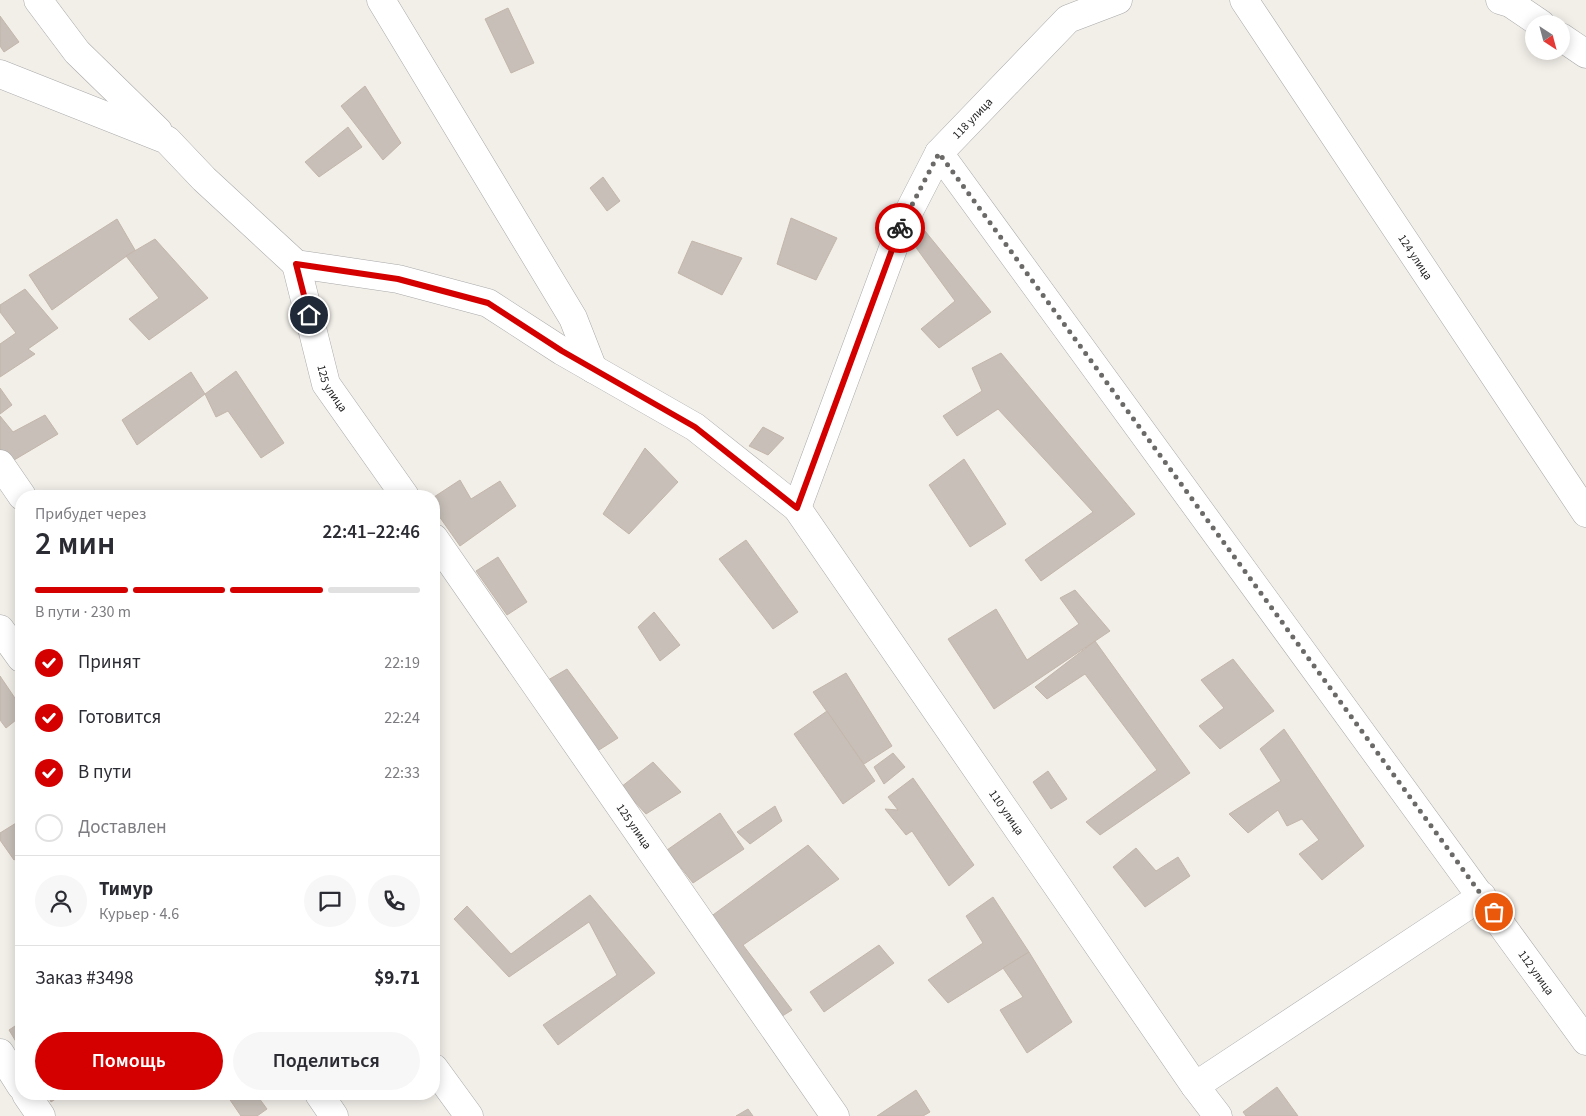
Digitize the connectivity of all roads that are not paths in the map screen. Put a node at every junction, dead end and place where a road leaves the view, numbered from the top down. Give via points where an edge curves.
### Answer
1 (38, 0) edge
2 (381, 0) edge
3 (1118, 0) edge
4 (1244, 0) edge
5 (1500, 0) edge
6 (1528, 15) edge
7 (1570, 43) edge
8 (1586, 54) edge
9 (0, 74) edge
10 (167, 140) junction
11 (939, 153) junction
12 (296, 264) junction
13 (593, 369) junction
14 (0, 464) edge
15 (18, 490) edge
16 (401, 490) edge
17 (797, 508) junction
18 (1586, 513) edge
19 (440, 547) edge
20 (0, 628) edge
21 (15, 649) edge
22 (1482, 896) junction
23 (1586, 1041) edge
24 (0, 1053) edge
25 (440, 1076) edge
26 (15, 1077) edge
27 (1194, 1086) junction
28 (30, 1100) edge
29 (323, 1100) edge
30 (41, 1116) edge
31 (334, 1116) edge
32 (469, 1116) edge
33 (835, 1116) edge
34 (1218, 1116) edge

1 - 10 street via 77,52
2 - 13 street via 574,318
3 - 11 street, 118 улица via 1068,19
4 - 18 street, 124 улица
5 - 6 street
7 - 8 street
9 - 10 street
10 - 12 street
11 - 17 street, 118 улица via 901,227
11 - 22 street, 112 улица
12 - 13 street, 110 улица via 398,279 488,303
12 - 16 street, 125 улица via 326,384
13 - 17 street, 110 улица via 695,427
14 - 15 street
17 - 27 street, 110 улица
19 - 33 street, 125 улица
20 - 21 street
22 - 23 street, 112 улица
22 - 27 street
24 - 26 street
25 - 32 street
27 - 34 street, 110 улица
28 - 30 street
29 - 31 street

